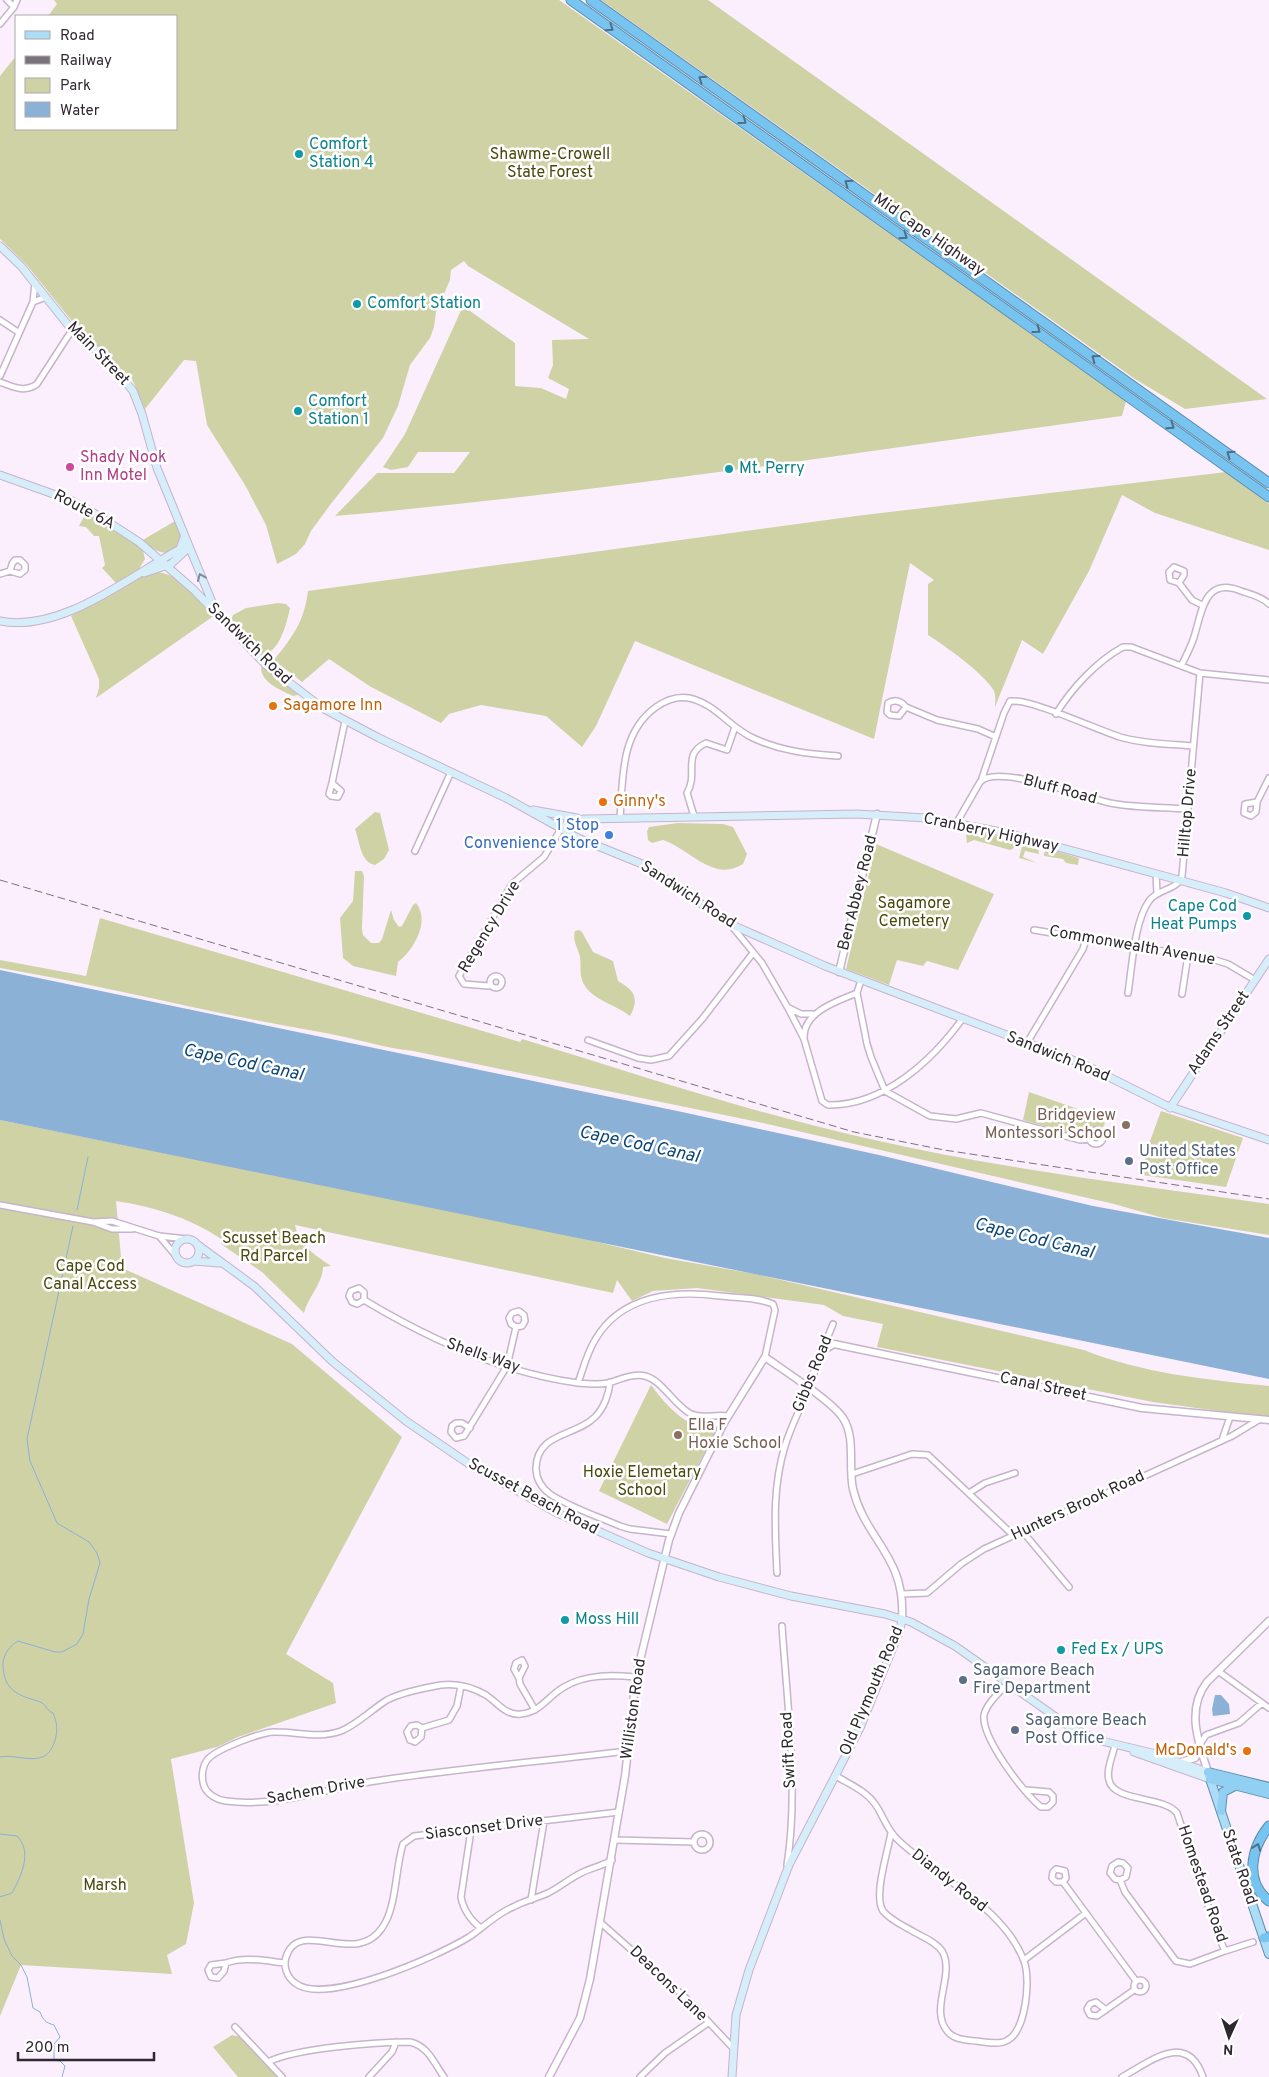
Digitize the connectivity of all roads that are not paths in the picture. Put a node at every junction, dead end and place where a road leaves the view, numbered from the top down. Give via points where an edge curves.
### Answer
1 (7, 0) edge
2 (17, 0) edge
3 (570, 0) edge
4 (591, 0) edge
5 (14, 7) junction
6 (0, 24) edge
7 (0, 246) edge
8 (35, 283) junction
9 (46, 297) junction
10 (33, 302) junction
11 (0, 320) edge
12 (72, 330) junction
13 (18, 332) junction
14 (0, 376) edge
15 (0, 382) edge
16 (0, 475) edge
17 (1269, 483) edge
18 (1269, 497) edge
19 (185, 540) junction
20 (146, 548) junction
21 (161, 560) junction
22 (167, 565) junction
23 (144, 569) junction
24 (10, 572) dead end
25 (0, 574) edge
26 (136, 575) junction
27 (1179, 583) dead end
28 (1268, 602) edge
29 (1202, 605) junction
30 (216, 612) junction
31 (0, 621) edge
32 (1181, 666) junction
33 (1200, 673) junction
34 (1269, 680) edge
35 (906, 706) dead end
36 (1056, 714) junction
37 (345, 721) junction
38 (735, 728) junction
39 (996, 737) junction
40 (1193, 746) junction
41 (838, 756) dead end
42 (451, 772) junction
43 (982, 778) junction
44 (1269, 778) edge
45 (332, 784) dead end
46 (1257, 802) dead end
47 (523, 807) junction
48 (1188, 810) junction
49 (877, 814) junction
50 (694, 816) junction
51 (620, 818) junction
52 (585, 819) junction
53 (957, 822) junction
54 (561, 829) junction
55 (415, 851) dead end
56 (1156, 874) junction
57 (1181, 880) junction
58 (1157, 893) junction
59 (1269, 908) edge
60 (730, 924) junction
61 (1034, 930) dead end
62 (1086, 939) junction
63 (1136, 947) junction
64 (753, 953) junction
65 (1188, 955) junction
66 (1269, 959) edge
67 (839, 972) junction
68 (860, 980) junction
69 (1255, 980) junction
70 (489, 986) dead end
71 (857, 993) junction
72 (1128, 994) dead end
73 (1182, 994) dead end
74 (788, 1008) junction
75 (814, 1014) junction
76 (962, 1018) junction
77 (804, 1039) junction
78 (588, 1040) dead end
79 (1027, 1043) junction
80 (885, 1091) junction
81 (1170, 1108) junction
82 (1089, 1139) dead end
83 (1269, 1140) edge
84 (0, 1204) edge
85 (159, 1236) junction
86 (187, 1239) junction
87 (198, 1245) junction
88 (176, 1256) junction
89 (194, 1262) junction
90 (222, 1263) junction
91 (364, 1300) dead end
92 (833, 1324) dead end
93 (516, 1327) dead end
94 (822, 1351) junction
95 (765, 1357) junction
96 (507, 1366) junction
97 (610, 1382) junction
98 (578, 1383) junction
99 (808, 1388) junction
100 (728, 1416) junction
101 (1230, 1417) junction
102 (1260, 1420) junction
103 (1269, 1420) edge
104 (470, 1428) dead end
105 (1222, 1440) junction
106 (1015, 1472) dead end
107 (852, 1474) junction
108 (969, 1493) junction
109 (1023, 1532) junction
110 (671, 1534) junction
111 (1014, 1536) junction
112 (664, 1559) junction
113 (777, 1573) dead end
114 (1069, 1587) dead end
115 (902, 1594) junction
116 (902, 1619) junction
117 (1269, 1621) edge
118 (782, 1626) dead end
119 (1218, 1671) junction
120 (636, 1677) junction
121 (519, 1678) dead end
122 (1007, 1684) junction
123 (461, 1686) junction
124 (1262, 1703) junction
125 (1269, 1708) edge
126 (535, 1710) junction
127 (422, 1728) dead end
128 (1115, 1745) junction
129 (1200, 1746) junction
130 (1129, 1749) junction
131 (627, 1751) junction
132 (1181, 1762) junction
133 (836, 1776) junction
134 (1209, 1776) junction
135 (1235, 1787) junction
136 (1269, 1787) edge
137 (1026, 1790) junction
138 (1269, 1794) edge
139 (1221, 1811) junction
140 (619, 1812) junction
141 (544, 1820) junction
142 (1269, 1826) edge
143 (471, 1830) junction
144 (891, 1833) junction
145 (615, 1840) junction
146 (694, 1842) dead end
147 (612, 1860) junction
148 (599, 1868) junction
149 (785, 1873) junction
150 (610, 1874) junction
151 (1120, 1880) dead end
152 (1063, 1882) dead end
153 (531, 1900) junction
154 (1269, 1901) edge
155 (1086, 1913) junction
156 (601, 1923) junction
157 (481, 1928) junction
158 (1266, 1938) edge
159 (1253, 1942) dead end
160 (1225, 1950) junction
161 (1269, 1954) edge
162 (1024, 1960) junction
163 (226, 1963) dead end
164 (285, 1963) junction
165 (1136, 1981) junction
166 (1134, 1990) junction
167 (1106, 2010) dead end
168 (708, 2023) junction
169 (235, 2027) dead end
170 (396, 2042) junction
171 (733, 2048) junction
172 (268, 2062) junction
173 (282, 2077) edge
174 (369, 2077) edge
175 (444, 2077) edge
176 (549, 2077) edge
177 (640, 2077) edge
178 (732, 2077) edge
179 (1122, 2077) edge
180 (1203, 2077) edge

1 - 5 street
2 - 5 street
3 -> 18 highway, Mid Cape Highway
17 -> 4 highway, Mid Cape Highway
5 - 6 street
7 - 8 main road, Main Street
8 - 9 main road, Main Street
8 - 10 street
9 - 10 street
9 - 12 main road, Main Street
10 - 13 street
11 - 13 street
12 - 15 street via 32,388 22,390
12 - 19 main road, Main Street via 119,371 133,391 156,468
13 - 14 street
16 - 20 main road, Route 6A via 70,500
19 - 21 main road via 181,548
19 - 22 main road via 184,553
30 -> 19 main road, Main Street
20 - 21 main road, Route 6A
20 - 23 main road via 148,557
21 - 22 main road, Sandwich Road
21 - 23 main road
22 - 26 main road
22 - 30 main road, Sandwich Road
23 - 26 main road
24 - 25 street
26 - 31 main road via 66,613 34,622
27 - 29 street via 1192,600
28 - 29 street via 1226,587 1212,592
29 - 32 street
30 - 37 main road, Sandwich Road via 282,678
32 - 33 street
32 - 36 street via 1123,647 1083,680
33 - 34 street
33 - 40 street, Hilltop Drive
35 - 39 street via 937,720 978,729
36 - 39 street, Hilltop Drive via 1010,701
36 - 40 street, Hilltop Drive via 1122,738
37 - 42 main road, Sandwich Road
37 - 45 street
38 - 41 street via 787,751
38 - 50 street via 727,750 706,742 693,753 693,784 688,793
38 - 51 street via 721,713 689,698 668,700 645,715 632,735 625,756
39 - 43 street, Hilltop Drive
40 - 48 street, Hilltop Drive
42 - 47 main road, Sandwich Road
42 - 55 street
43 - 48 street, Bluff Road via 1008,777 1111,803
43 - 53 street
44 - 46 street
47 - 52 main road, Cranberry Highway
47 - 54 main road, Sandwich Road
48 - 57 street, Hilltop Drive
49 - 50 main road, Cranberry Highway
49 - 53 main road, Cranberry Highway
49 - 67 street, Ben Abbey Road
50 - 51 main road, Cranberry Highway
51 - 52 main road, Cranberry Highway
52 - 54 main road, Cranberry Highway via 571,820
53 - 56 main road, Cranberry Highway
54 - 60 main road, Sandwich Road via 647,866
54 - 70 street, Regency Drive via 544,856 512,884 459,976 464,984
56 - 57 main road, Cranberry Highway
56 - 58 street
57 - 58 street
57 - 59 main road, Cranberry Highway
58 - 63 street via 1143,911
60 - 64 street
60 - 67 main road, Sandwich Road
61 - 62 street, Commonwealth Avenue
62 - 63 street, Commonwealth Avenue
62 - 79 street
63 - 65 street, Commonwealth Avenue
63 - 72 street
64 - 74 street
64 - 78 street via 669,1056 651,1060 638,1058
65 - 69 street, Commonwealth Avenue via 1222,962
65 - 73 street
66 - 69 main road, Adams Street
67 - 68 main road, Sandwich Road
68 - 71 street
68 - 76 main road, Sandwich Road
69 - 81 main road, Adams Street
71 - 75 street
71 - 80 street via 871,1057
74 - 75 street via 801,1014
74 - 77 street
75 - 77 street via 806,1026
76 - 79 main road, Sandwich Road
76 - 80 street via 914,1071
77 - 80 street via 818,1091 825,1104 840,1104
79 - 81 main road, Sandwich Road via 1094,1069
80 - 82 street via 930,1116 956,1119 981,1113 1080,1140
81 - 83 main road, Sandwich Road
84 - 85 street, Scusset Beach Road
85 - 86 street, Scusset Beach Road
85 - 88 street
86 - 87 main road, Scusset Beach Road
86 - 88 main road via 177,1244
87 - 89 main road via 199,1252
87 - 90 main road, Scusset Beach Road
88 - 89 main road via 184,1263
89 - 90 main road via 209,1260
90 - 112 main road, Scusset Beach Road via 260,1291 346,1373 440,1445 557,1513
91 - 96 street, Shells Way via 421,1332
92 - 94 street, Gibbs Road
93 - 96 street
94 - 99 street, Gibbs Road
94 - 101 street, Canal Street via 829,1345 838,1344 1142,1408
95 - 98 street via 776,1310 774,1305 690,1293 665,1294 622,1312 602,1330 593,1342
95 - 99 street, Old Plymouth Road
95 - 100 street, Williston Road
96 - 98 street, Shells Way
96 - 104 street
97 - 98 street, Shells Way
97 - 100 street, Shells Way via 647,1376 690,1413
97 - 110 street via 607,1397 593,1418 549,1440 542,1447 536,1461 536,1475 542,1487 554,1496 620,1526
99 - 107 street, Old Plymouth Road via 835,1408 846,1424 850,1436
99 - 113 street, Gibbs Road via 785,1446 777,1480
100 - 110 street, Williston Road
101 - 102 street, Canal Street
101 - 105 street
102 - 103 street, Canal Street
102 - 105 street, Hunters Brook Road
105 - 109 street, Hunters Brook Road
106 - 108 street
107 - 108 street via 920,1453 935,1460
107 - 115 street, Old Plymouth Road via 858,1504 893,1565
108 - 111 street
109 - 111 street, Hunters Brook Road
109 - 114 street
110 - 112 street, Williston Road
111 - 115 street, Hunters Brook Road via 977,1553 927,1593
112 - 116 main road, Scusset Beach Road via 759,1589
112 - 120 street, Williston Road
115 - 116 street, Old Plymouth Road
116 - 122 main road, Scusset Beach Road via 942,1638
116 - 133 main road, Old Plymouth Road via 866,1713
117 - 119 street
118 - 149 street, Swift Road via 792,1813
119 - 124 street
119 - 129 street via 1204,1686 1197,1702 1195,1721
120 - 126 street via 586,1679 565,1686
120 - 131 street, Williston Road
121 - 126 street
122 - 128 main road, Scusset Beach Road via 1063,1724
122 - 137 street via 991,1702 984,1720 1002,1762
123 - 126 street, Sachem Drive via 486,1696 509,1713 520,1715
123 - 127 street via 453,1716
123 - 131 street, Sachem Drive via 442,1685 393,1698 356,1723 331,1734 302,1736 270,1732 223,1749 208,1758 205,1764 202,1778 206,1790 229,1802 277,1800 381,1780
124 - 125 street
124 - 129 street via 1239,1723 1203,1737
128 - 130 main road, Scusset Beach Road
128 - 160 street, Homestead Road via 1108,1774 1110,1783 1120,1792 1167,1806 1177,1813
129 - 132 street via 1195,1758
129 - 134 street
130 - 132 main road
130 - 134 main road
131 - 140 street, Williston Road
132 - 134 main road
133 - 144 street, Diandy Road via 870,1797
133 - 149 main road, Old Plymouth Road
134 - 135 highway
134 - 136 highway
134 - 139 main road, State Road
135 - 138 highway
135 - 139 highway via 1223,1792
137 - 137 street via 1049,1792 1053,1802 1048,1807 1041,1807
139 - 158 main road, State Road
140 - 141 street, Siasconset Drive
140 - 145 street, Williston Road
141 - 143 street, Siasconset Drive
141 - 153 street
154 -> 142 highway via 1257,1889 1252,1868 1258,1844
143 - 157 street via 461,1897 472,1920
143 - 164 street, Siasconset Drive via 414,1836 403,1844 390,1910 384,1927 371,1940 354,1945 322,1939 302,1941 288,1952
144 - 162 street, Diandy Road via 986,1908
144 - 162 street, Diandy Road via 880,1906 890,1918 941,1950 945,1966 942,2019 948,2032 956,2038 996,2043 1014,2036 1028,1990
145 - 146 street
145 - 147 street, Williston Road
147 - 148 street
147 - 150 street, Williston Road
148 - 150 street
148 - 153 street via 580,1874
149 - 171 main road, Old Plymouth Road via 742,1988
150 - 156 street, Williston Road
151 - 160 street via 1124,1892 1176,1961 1190,1964
152 - 155 street
153 - 157 street via 512,1907
155 - 162 street
155 - 165 street
156 - 168 street, Deacons Lane via 644,1959
156 - 176 street, Williston Road via 580,2018
157 - 164 street via 446,1950 376,1979 347,1986 303,1988 289,1977
158 - 161 main road, State Road
159 - 160 street, Homestead Road
163 - 164 street via 241,1960
165 - 166 street
165 - 166 street via 1144,1981 1146,1986 1141,1992
166 - 167 street
168 - 171 street, Deacons Lane
168 - 177 street via 665,2053
169 - 172 street
170 - 172 street via 288,2055
170 - 174 street via 392,2052
170 - 175 street via 410,2042 422,2047
171 - 178 main road, Old Plymouth Road
172 - 173 street
179 - 180 street via 1177,2051 1192,2058

